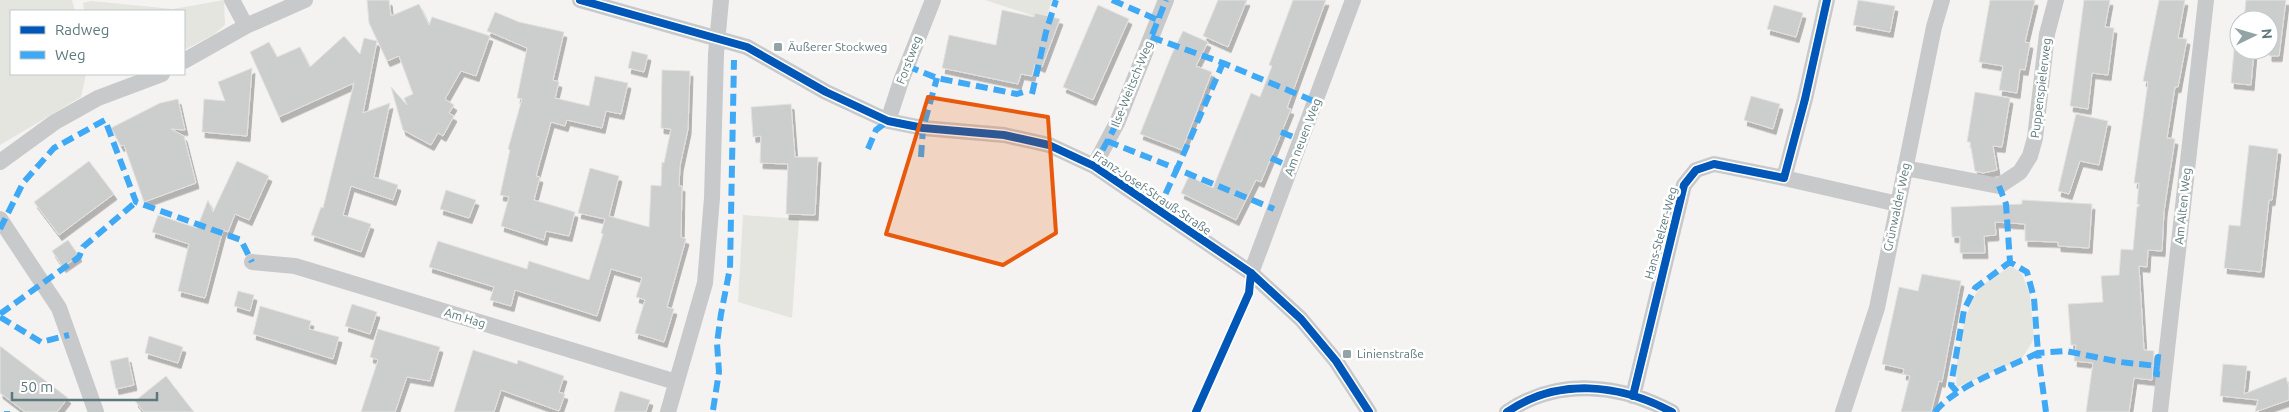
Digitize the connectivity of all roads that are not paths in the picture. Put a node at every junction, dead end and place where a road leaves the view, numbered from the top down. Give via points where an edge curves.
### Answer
1 (232, 0) edge
2 (305, 0) edge
3 (580, 0) edge
4 (721, 0) edge
5 (933, 0) edge
6 (1166, 0) edge
7 (1353, 0) edge
8 (1827, 0) edge
9 (1942, 0) edge
10 (2056, 0) edge
11 (2206, 0) edge
12 (246, 26) junction
13 (717, 38) junction
14 (185, 61) edge
15 (159, 75) edge
16 (888, 121) junction
17 (0, 162) edge
18 (1094, 166) junction
19 (1905, 168) junction
20 (1784, 178) junction
21 (1898, 204) junction
22 (0, 219) edge
23 (252, 262) dead end
24 (1251, 273) junction
25 (676, 382) junction
26 (1633, 396) junction
27 (96, 412) edge
28 (668, 412) edge
29 (1369, 412) edge
30 (1507, 412) edge
31 (1672, 412) edge
32 (1843, 412) edge
33 (2160, 412) edge

1 - 12 street
2 - 12 street
3 - 13 street, Franz-Josef-Strauß-Straße
4 - 13 street
5 - 16 street, Forstweg
6 - 18 street, Ilse-Weitsch-Weg via 1116,123
7 - 24 street, Am neuen Weg
8 - 20 street
9 - 19 street, Grünwalder Weg
10 - 19 street, Puppenspielerweg via 2047,34 2035,138 2030,156 2020,172 1999,186
11 - 33 street, Am Alten Weg
12 - 14 street
13 - 16 street, Franz-Josef-Strauß-Straße via 747,47 826,92
13 - 25 street via 712,198 705,283
15 - 17 street via 98,98 55,122
16 - 18 street, Franz-Josef-Strauß-Straße via 1049,145
18 - 24 street, Franz-Josef-Strauß-Straße
19 - 21 street, Grünwalder Weg
20 - 21 street, Hans-Stelzer-Weg
20 - 26 street, Hans-Stelzer-Weg via 1714,164 1696,170 1684,185
21 - 32 street, Grünwalder Weg via 1876,308
22 - 27 street via 59,308
23 - 25 street, Am Hag via 295,266
24 - 29 street, Franz-Josef-Strauß-Straße via 1301,319 1336,361
25 - 28 street
26 - 30 street via 1595,388 1569,388 1542,395
26 - 31 street

